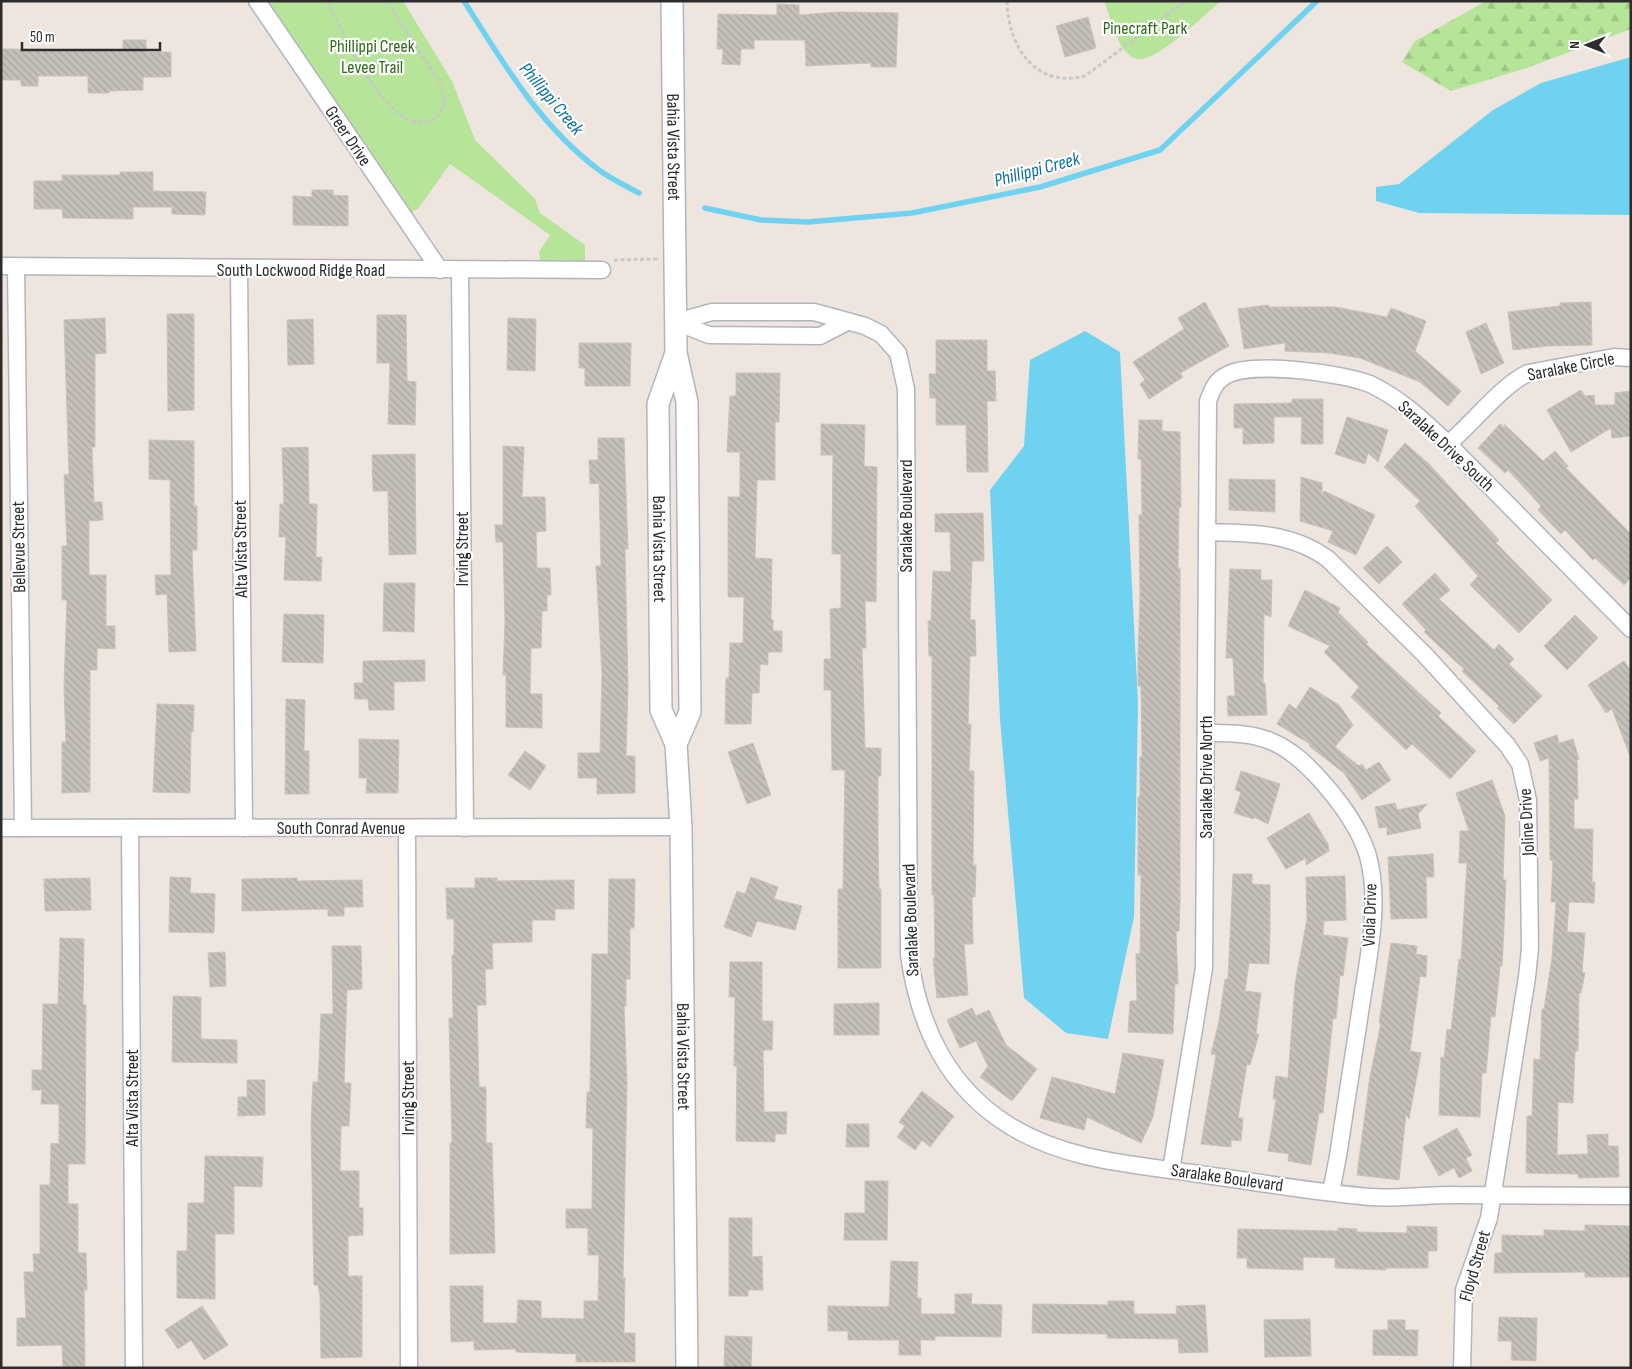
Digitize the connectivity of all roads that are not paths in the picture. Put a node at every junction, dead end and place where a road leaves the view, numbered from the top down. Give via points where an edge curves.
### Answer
1 (257, 1) edge
2 (672, 1) edge
3 (606, 265) road end
4 (8, 267) edge
5 (239, 270) junction
6 (440, 270) junction
7 (460, 270) junction
8 (676, 322) junction
9 (847, 322) junction
10 (676, 353) junction
11 (1631, 358) edge
12 (1216, 384) joint
13 (1448, 444) junction
14 (1207, 532) junction
15 (1628, 619) edge
16 (1206, 733) junction
17 (676, 744) junction
18 (681, 827) junction
19 (1, 828) edge
20 (23, 828) junction
21 (130, 828) junction
22 (244, 828) junction
23 (407, 828) junction
24 (465, 828) junction
25 (1171, 1170) junction
26 (1330, 1192) junction
27 (1494, 1196) junction
28 (1631, 1196) edge
29 (134, 1368) edge
30 (409, 1368) edge
31 (687, 1368) edge
32 (1462, 1368) edge

1 - 6 street, Greer Drive
2 - 8 street, Bahia Vista Street
3 - 7 street, South Lockwood Ridge Road
4 - 5 street, South Lockwood Ridge Road
4 - 20 street, Bellevue Street
5 - 6 street, South Lockwood Ridge Road
5 - 22 street, Alta Vista Street
6 - 7 street, South Lockwood Ridge Road
7 - 24 street, Irving Street
8 - 9 street, Saralake Boulevard via 712,312 814,312
8 - 9 street via 709,335 820,336
8 - 10 street, Bahia Vista Street
9 - 25 street, Saralake Boulevard via 865,326 891,343 898,353 906,389 908,955 922,1018 951,1071 980,1102 1010,1126 1066,1152
10 - 17 street, Bahia Vista Street via 687,402 690,712
10 - 17 street, Bahia Vista Street via 658,404 661,710
11 - 13 street, Saralake Circle via 1614,357 1528,373 1517,378
12 - 13 street, Saralake Drive South via 1225,376 1243,370 1312,370 1346,376 1396,398
12 - 14 street, Saralake Drive North via 1208,401
13 - 15 street, Saralake Drive South
14 - 16 street, Saralake Drive North
14 - 27 street, Joline Drive via 1281,536 1313,548 1328,559 1425,655 1508,745 1520,764 1528,800 1530,948
16 - 25 street, Saralake Drive North via 1204,968
16 - 26 street, Viola Drive via 1252,734 1283,746 1316,775 1338,801 1359,833 1368,856 1374,894 1372,933
17 - 18 street, Bahia Vista Street
18 - 24 street, South Conrad Avenue
18 - 31 street, Bahia Vista Street
19 - 20 street, South Conrad Avenue
20 - 21 street, South Conrad Avenue
21 - 22 street, South Conrad Avenue
21 - 29 street, Alta Vista Street
22 - 23 street, South Conrad Avenue
23 - 24 street, South Conrad Avenue
23 - 30 street, Irving Street
25 - 26 street, Saralake Boulevard
26 - 27 street, Saralake Boulevard via 1372,1197
27 - 28 street, Saralake Boulevard
27 - 32 street, Floyd Street via 1464,1290

